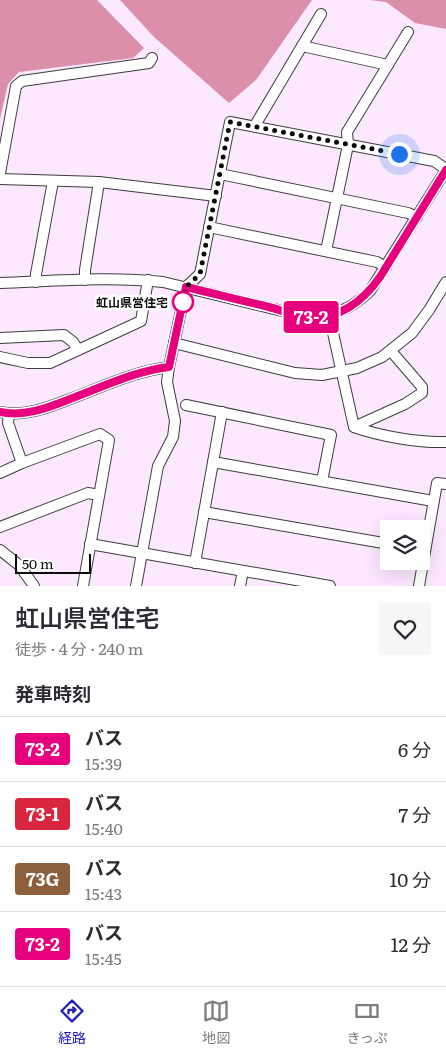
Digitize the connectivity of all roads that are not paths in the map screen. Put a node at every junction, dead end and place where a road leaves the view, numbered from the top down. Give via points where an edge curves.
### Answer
1 (321, 14) dead end
2 (408, 32) dead end
3 (302, 46) junction
4 (152, 58) dead end
5 (388, 65) junction
6 (256, 127) junction
7 (348, 144) junction
8 (446, 170) edge
9 (0, 173) edge
10 (220, 174) junction
11 (0, 179) edge
12 (53, 181) junction
13 (99, 182) junction
14 (216, 196) junction
15 (337, 198) junction
16 (417, 217) junction
17 (210, 227) junction
18 (326, 251) junction
19 (386, 266) junction
20 (85, 280) junction
21 (148, 280) junction
22 (36, 282) junction
23 (446, 282) edge
24 (0, 283) edge
25 (186, 287) junction
26 (329, 315) junction
27 (0, 338) edge
28 (174, 343) junction
29 (78, 350) junction
30 (391, 350) junction
31 (0, 357) edge
32 (169, 367) junction
33 (342, 371) junction
34 (186, 405) dead end
35 (4, 412) edge
36 (222, 412) junction
37 (354, 427) junction
38 (446, 442) edge
39 (214, 462) junction
40 (22, 463) junction
41 (0, 473) edge
42 (322, 481) junction
43 (446, 484) edge
44 (99, 495) junction
45 (433, 501) junction
46 (204, 512) junction
47 (429, 520) edge
48 (0, 527) edge
49 (380, 542) edge
50 (90, 544) junction
51 (0, 550) edge
52 (142, 553) junction
53 (196, 562) junction
54 (421, 570) edge
55 (243, 571) junction
56 (34, 586) edge
57 (83, 586) edge
58 (136, 586) edge
59 (240, 586) edge
60 (330, 586) edge
61 (419, 586) edge

1 - 3 street
2 - 5 street
3 - 5 street
3 - 6 street
4 - 9 street via 149,63 22,81 16,86
5 - 7 street via 348,132
6 - 7 street
6 - 10 street via 230,122
7 - 8 street via 434,161
7 - 15 street
8 - 16 street
10 - 14 street
10 - 15 street
11 - 12 street
12 - 13 street
12 - 22 street
13 - 14 street
13 - 20 street
14 - 17 street
15 - 16 street via 408,212
15 - 18 street
16 - 19 street
17 - 18 street
17 - 25 street via 200,274
18 - 19 street
19 - 26 street via 360,300
20 - 21 street
20 - 22 street
21 - 25 street
21 - 29 street via 141,321
22 - 24 street
23 - 30 street via 412,332
25 - 26 street via 306,317
25 - 28 street
26 - 33 street
27 - 29 street via 64,335
28 - 32 street
28 - 33 street via 295,373 322,375
29 - 31 street via 50,363 28,363
30 - 33 street via 357,368
30 - 37 street via 422,387 422,393
32 - 35 street via 146,370 28,413
32 - 52 street via 167,382 175,421 173,437 158,466
33 - 37 street
34 - 36 street
35 - 40 street
36 - 39 street
36 - 42 street via 331,434
37 - 38 street via 367,432
39 - 42 street
39 - 46 street
40 - 41 street
40 - 44 street via 100,434 109,440
42 - 45 street
43 - 45 street via 438,483
44 - 48 street via 88,493
44 - 50 street
45 - 47 street
46 - 49 street
46 - 53 street
50 - 52 street
50 - 57 street
51 - 56 street via 19,564
52 - 53 street
52 - 58 street
53 - 55 street
54 - 61 street
55 - 59 street
55 - 60 street

